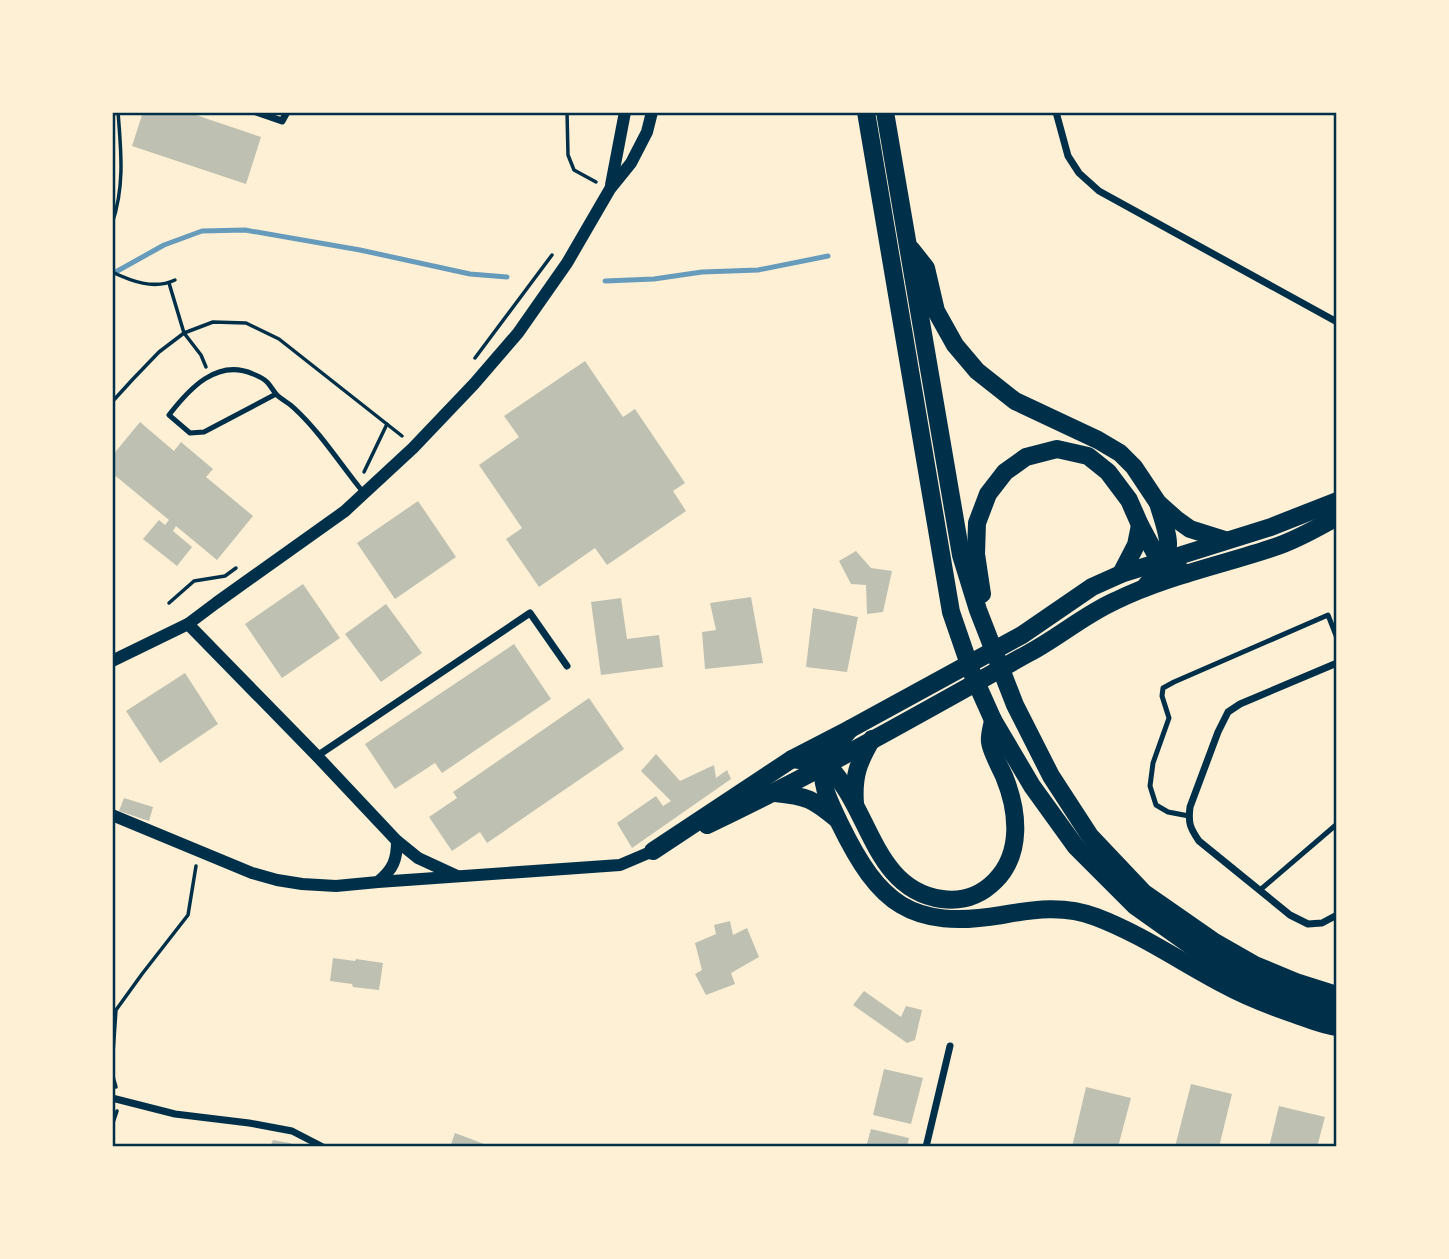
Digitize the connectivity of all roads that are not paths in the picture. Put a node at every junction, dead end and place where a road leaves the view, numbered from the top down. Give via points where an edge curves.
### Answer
1 (256, 112) edge
2 (287, 112) edge
3 (625, 112) edge
4 (652, 112) edge
5 (866, 112) edge
6 (885, 112) edge
7 (1056, 112) edge
8 (610, 189) junction
9 (909, 247) junction
10 (1337, 321) edge
11 (276, 394) junction
12 (365, 495) junction
13 (1337, 501) edge
14 (1158, 503) junction
15 (1337, 517) edge
16 (1140, 525) junction
17 (1226, 540) junction
18 (1164, 560) junction
19 (1121, 574) junction
20 (1186, 574) junction
21 (1144, 588) junction
22 (978, 610) junction
23 (188, 624) junction
24 (1337, 638) edge
25 (112, 661) edge
26 (1337, 663) edge
27 (567, 666) dead end
28 (993, 720) junction
29 (850, 729) junction
30 (872, 739) junction
31 (317, 756) junction
32 (792, 759) junction
33 (824, 765) junction
34 (775, 793) junction
35 (855, 804) junction
36 (112, 815) edge
37 (1189, 816) junction
38 (839, 821) junction
39 (1337, 824) edge
40 (397, 841) junction
41 (653, 851) junction
42 (457, 876) junction
43 (378, 882) junction
44 (1259, 890) junction
45 (1337, 915) edge
46 (1337, 995) edge
47 (1337, 1014) edge
48 (1337, 1027) edge
49 (950, 1046) dead end
50 (112, 1098) edge
51 (323, 1147) edge
52 (926, 1147) edge

1 - 2 street via 282,121
3 - 8 street
4 - 8 street via 631,163
5 - 28 main road via 951,612
6 - 9 main road
7 - 10 street via 1068,156 1099,191
8 - 12 street via 567,263 518,333
9 - 14 main road via 926,268 936,311 977,372 1015,401 1120,453
9 - 22 main road via 961,555
11 - 11 lane via 257,376 240,369 225,370 193,387 169,415 190,433 204,432
11 - 12 lane via 324,440
12 - 23 street
13 - 17 main road
14 - 17 main road via 1190,529
14 - 18 main road via 1168,542
15 - 20 main road via 1277,547
16 - 18 main road
16 - 19 main road via 1136,545
16 - 22 main road via 1129,500 1108,472 1088,456 1057,449 1026,457 1005,472 988,494 977,523 983,599
17 - 18 main road
18 - 19 main road
18 - 20 main road
18 - 21 main road
19 - 29 main road via 1092,587 1022,635
20 - 21 main road
21 - 30 main road via 1096,610 1034,651
22 - 46 main road via 1015,705 1051,776 1090,835 1144,893 1255,965
23 - 25 street
23 - 31 street
24 - 37 lane via 1328,615 1163,688 1169,718 1150,786 1156,805
26 - 37 street via 1228,712
27 - 31 street via 530,613
28 - 35 main road via 990,742 1010,790 1016,825 1005,868 979,894 945,900 905,885 876,848
28 - 47 main road via 1076,847 1135,906 1203,955 1253,981
29 - 32 main road
29 - 33 main road
30 - 33 main road
30 - 35 main road via 856,774
31 - 40 street
32 - 33 main road
32 - 41 main road
33 - 34 main road
33 - 35 main road via 831,768
33 - 38 main road via 823,782
34 - 38 main road via 811,799
34 - 41 main road
36 - 43 street via 277,880 335,886
37 - 44 street via 1199,841
38 - 48 main road via 874,881 894,901 915,912 951,920 1035,909 1076,911 1111,923 1250,997
39 - 44 lane
40 - 42 street via 418,858
40 - 43 street via 390,872
41 - 42 street via 620,866
42 - 43 street
44 - 45 street via 1308,924
49 - 52 street
50 - 51 street via 175,1115 292,1131

